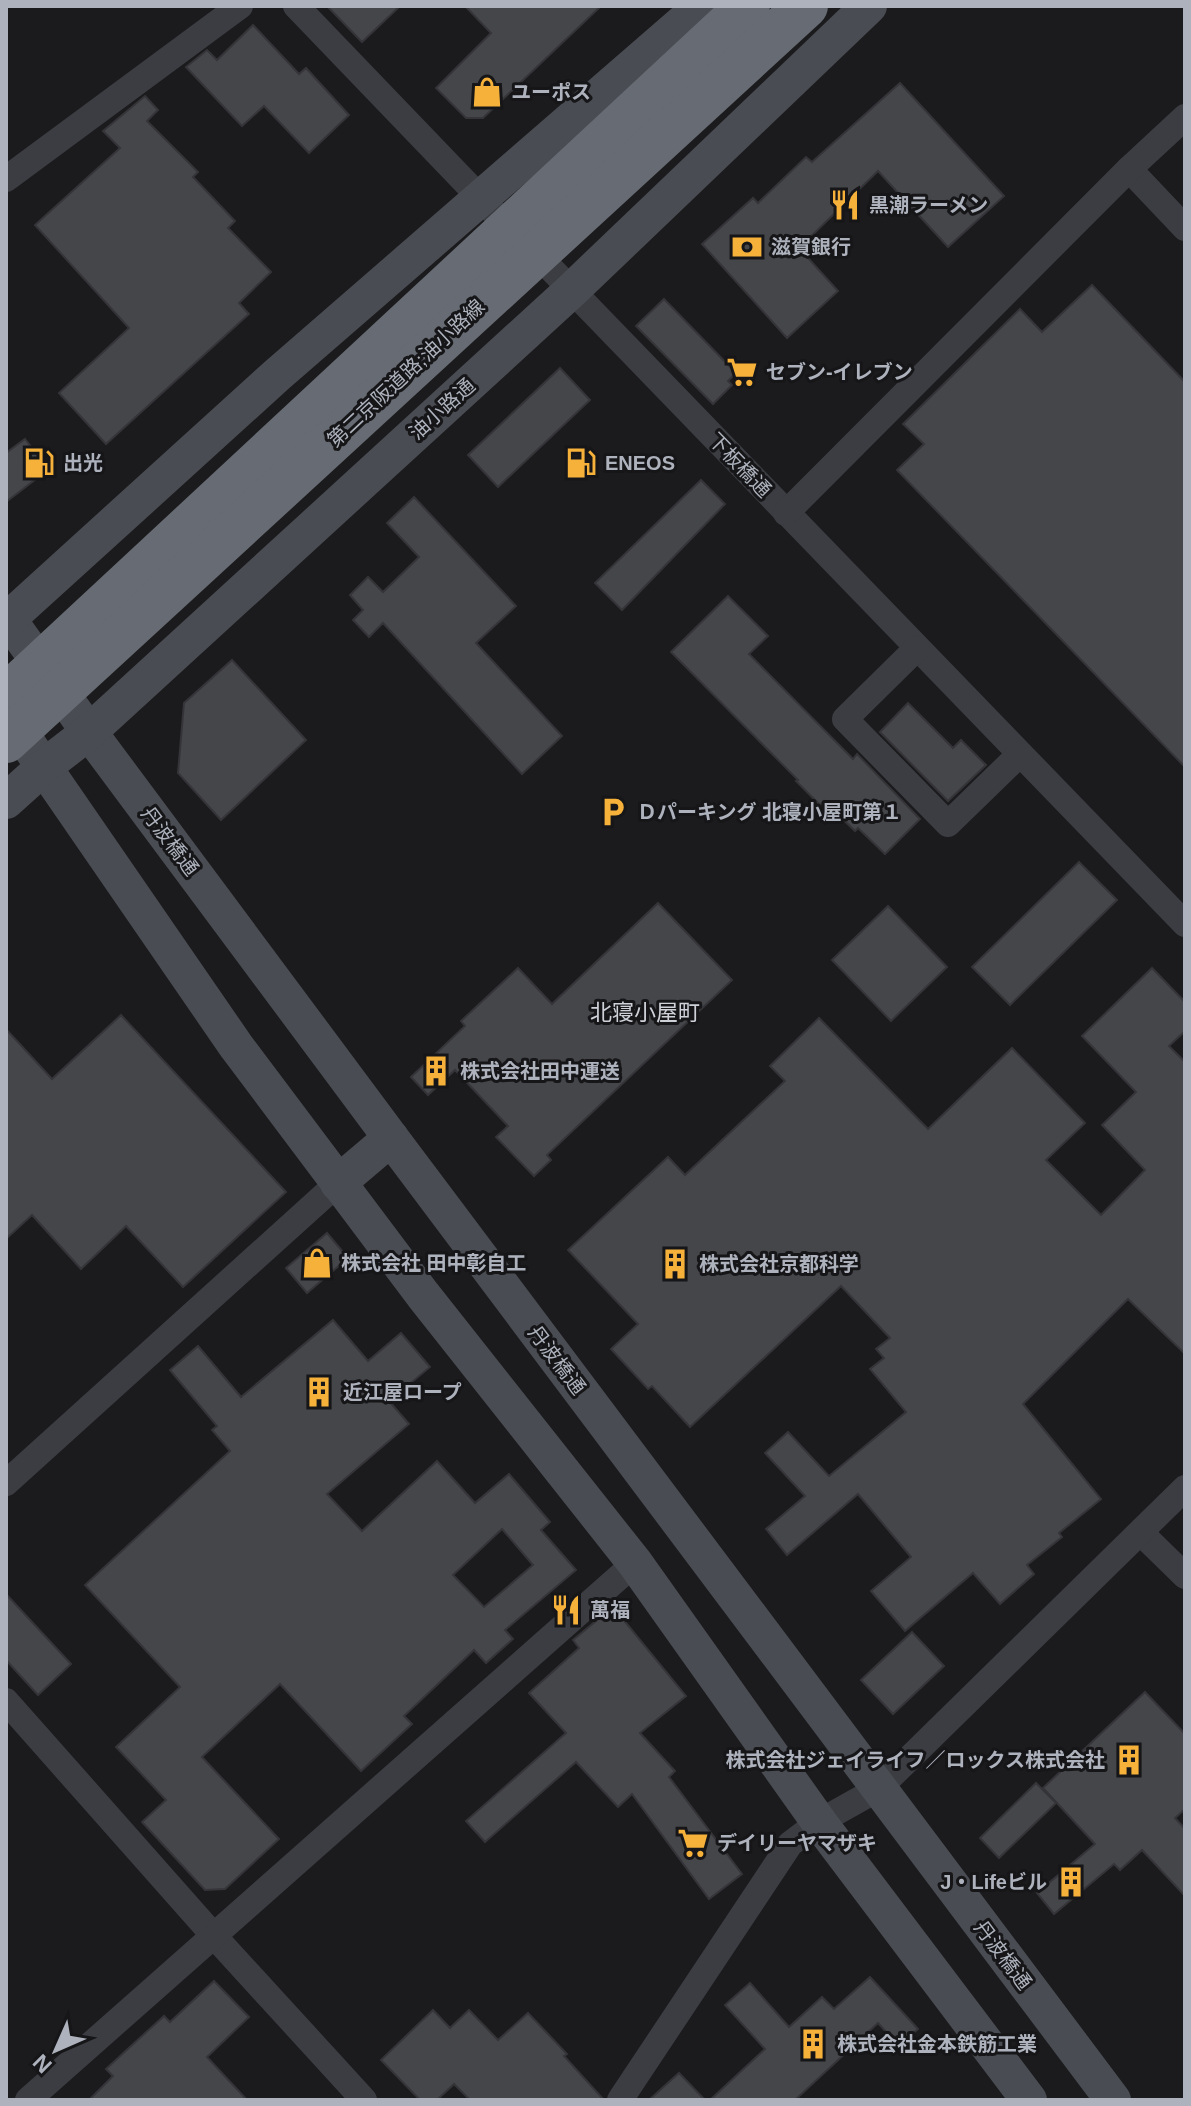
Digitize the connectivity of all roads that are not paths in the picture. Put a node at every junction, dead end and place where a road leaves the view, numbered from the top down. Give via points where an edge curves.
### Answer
1 (240, 6) edge
2 (296, 6) edge
3 (702, 6) edge
4 (748, 6) edge
5 (806, 6) edge
6 (869, 6) edge
7 (1185, 117) edge
8 (1129, 169) junction
9 (6, 179) edge
10 (481, 198) junction
11 (1185, 228) edge
12 (572, 290) junction
13 (786, 513) junction
14 (7, 619) edge
15 (917, 648) junction
16 (6, 696) edge
17 (6, 712) edge
18 (89, 732) junction
19 (6, 741) edge
20 (1020, 754) junction
21 (45, 766) junction
22 (6, 801) edge
23 (1185, 924) edge
24 (391, 1138) junction
25 (338, 1183) junction
26 (6, 1483) edge
27 (1185, 1488) edge
28 (682, 1527) junction
29 (1141, 1533) junction
30 (635, 1563) junction
31 (1185, 1576) edge
32 (6, 1701) edge
33 (878, 1789) junction
34 (819, 1822) junction
35 (214, 1936) junction
36 (28, 2100) edge
37 (364, 2100) edge
38 (620, 2100) edge
39 (1029, 2100) edge
40 (1113, 2100) edge

1 - 9 street
2 - 10 street, 下板橋通
3 - 10 street
4 - 16 highway, 第二京阪道路;油小路線, bridge
5 - 19 highway, 第二京阪道路;油小路線, bridge
6 - 12 street, 油小路通
7 - 8 street
8 - 11 street
8 - 13 street
10 - 12 street, 下板橋通
10 - 14 street
12 - 13 street, 下板橋通
12 - 18 street, 油小路通
13 - 15 street, 下板橋通
14 - 18 street, 丹波橋通
15 - 20 street, 下板橋通
15 - 20 street via 845,719 855,730 948,824
17 - 21 street
18 - 21 street, 油小路通
18 - 24 street, 丹波橋通
20 - 23 street, 下板橋通
21 - 22 street, 油小路通
21 - 25 street via 236,1046
24 - 25 street
24 - 28 street, 丹波橋通
25 - 26 street
25 - 30 street
27 - 29 street
28 - 30 street
28 - 33 street, 丹波橋通
29 - 31 street
29 - 33 street
30 - 34 street
30 - 35 street
32 - 35 street
33 - 34 street
33 - 40 street, 丹波橋通
34 - 38 street via 790,1844
34 - 39 street
35 - 36 street
35 - 37 street

